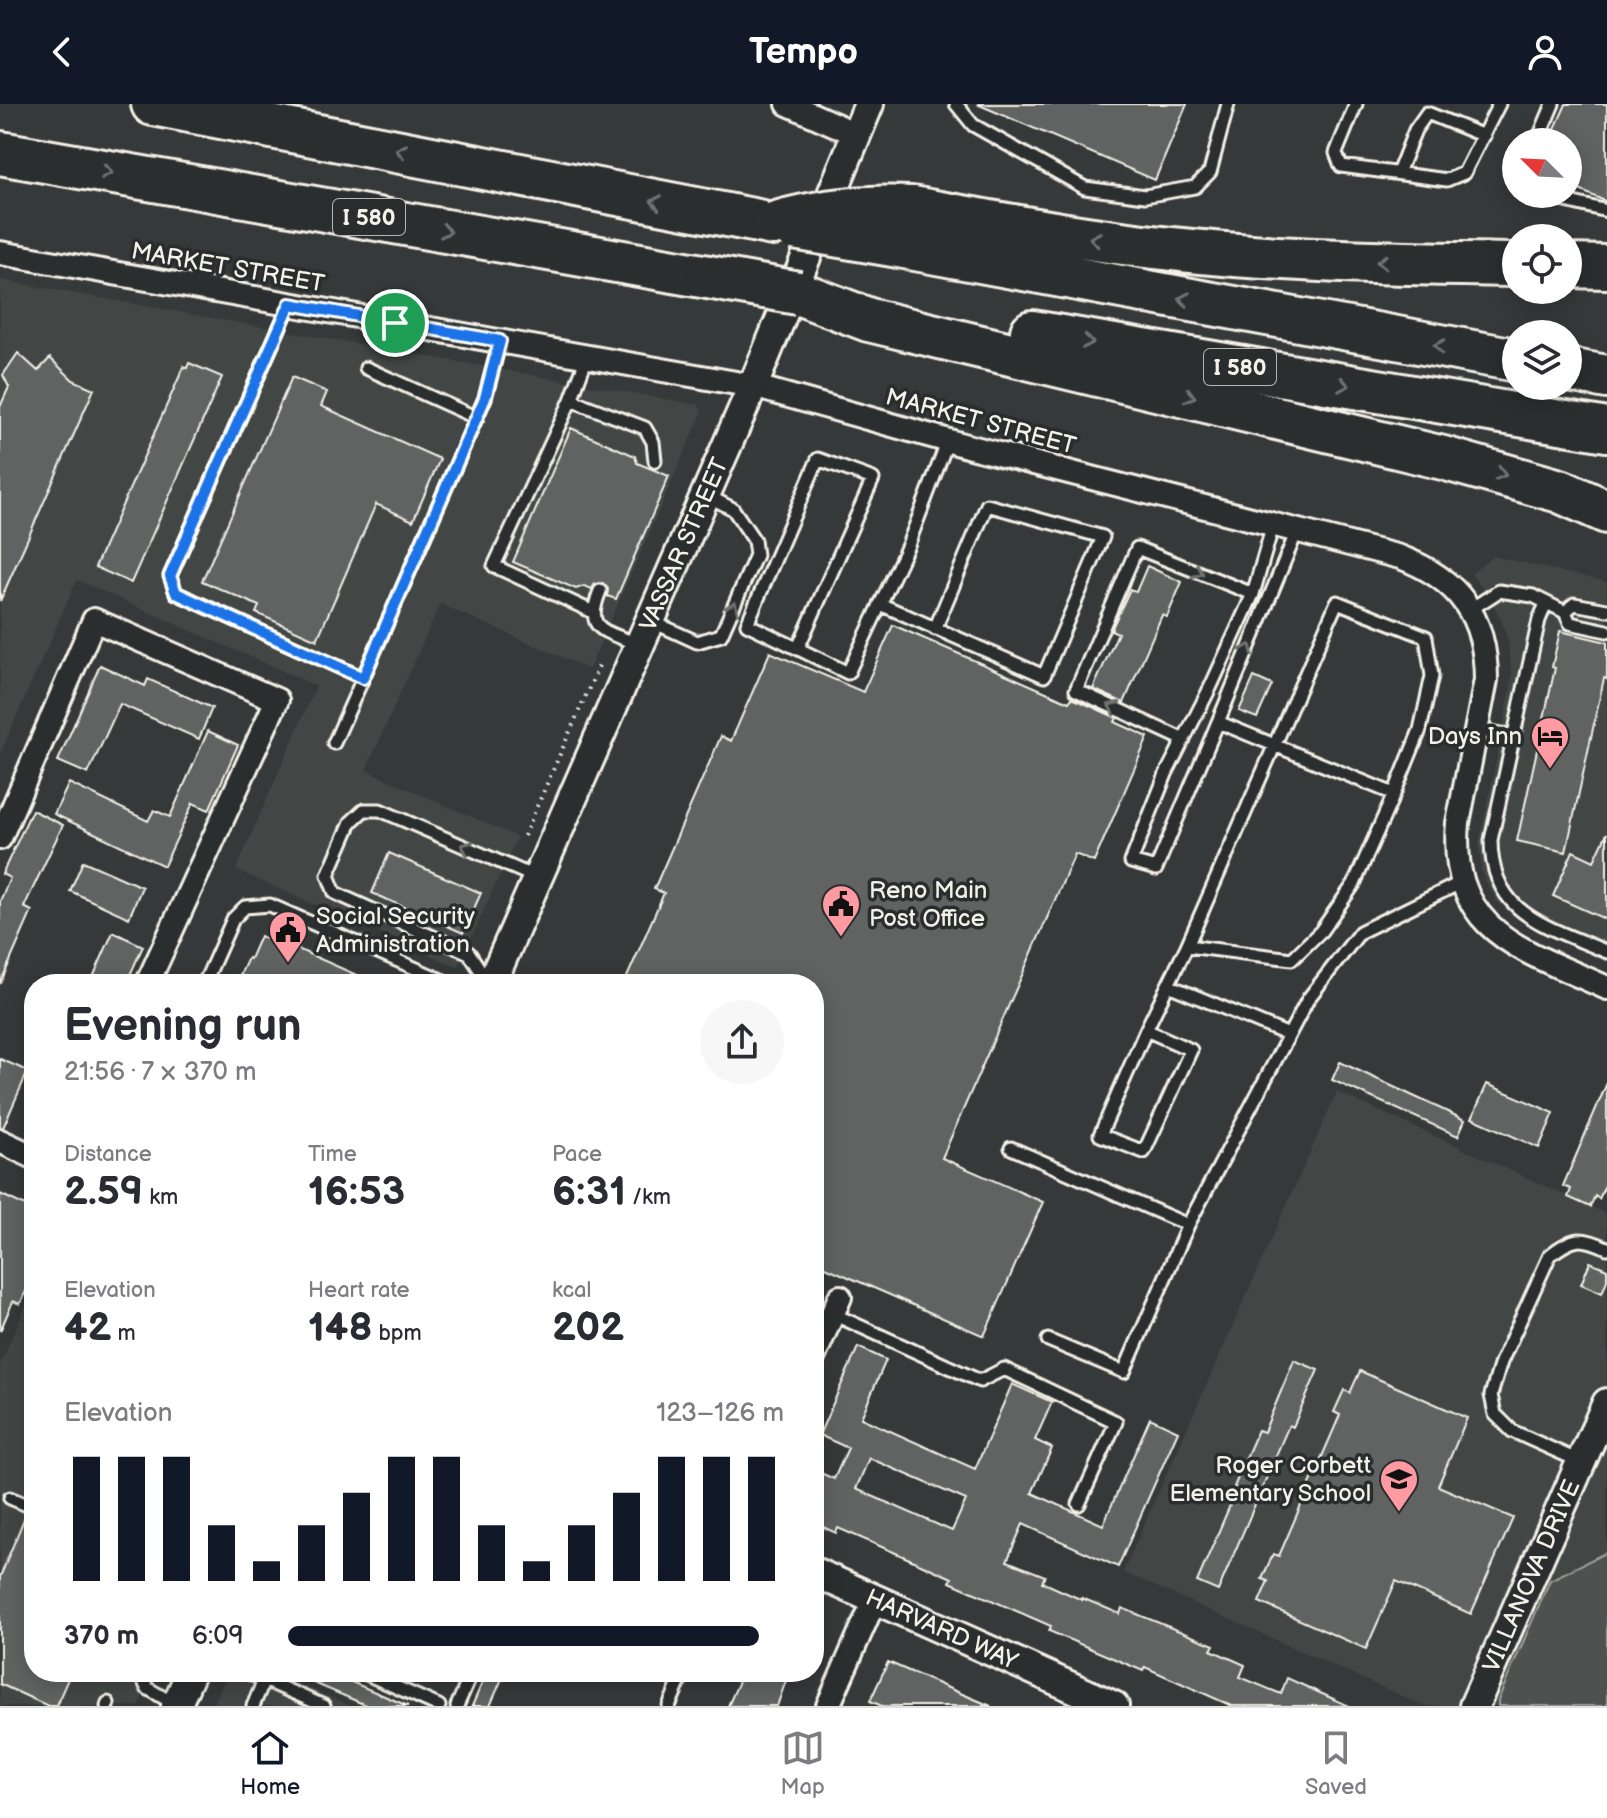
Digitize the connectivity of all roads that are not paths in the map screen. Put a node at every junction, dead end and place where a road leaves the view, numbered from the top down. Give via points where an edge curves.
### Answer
1 (153, 104) edge
2 (788, 104) edge
3 (869, 104) edge
4 (956, 104) edge
5 (1228, 104) edge
6 (1356, 104) edge
7 (1499, 104) edge
8 (1553, 104) edge
9 (205, 110) edge
10 (1543, 128) edge
11 (856, 134) junction
12 (1484, 136) junction
13 (0, 153) edge
14 (1398, 173) junction
15 (1582, 205) edge
16 (1607, 211) edge
17 (905, 227) junction
18 (0, 253) edge
19 (1502, 265) edge
20 (1582, 266) edge
21 (1607, 267) edge
22 (290, 304) junction
23 (871, 313) junction
24 (500, 341) junction
25 (587, 357) junction
26 (1502, 357) edge
27 (366, 368) dead end
28 (1582, 373) edge
29 (1607, 377) edge
30 (753, 386) junction
31 (571, 400) junction
32 (477, 418) junction
33 (1607, 430) edge
34 (948, 440) junction
35 (655, 461) dead end
36 (1560, 491) junction
37 (706, 495) junction
38 (1607, 499) edge
39 (1607, 512) edge
40 (1273, 525) junction
41 (1297, 531) junction
42 (600, 591) dead end
43 (1253, 594) junction
44 (880, 604) junction
45 (1546, 604) junction
46 (1471, 609) junction
47 (1607, 610) edge
48 (591, 611) junction
49 (1565, 612) junction
50 (935, 629) junction
51 (1607, 631) edge
52 (646, 633) junction
53 (798, 648) junction
54 (363, 678) junction
55 (1218, 722) junction
56 (1476, 730) junction
57 (1514, 736) junction
58 (1184, 740) junction
59 (334, 743) dead end
60 (1274, 745) junction
61 (1394, 794) junction
62 (0, 838) edge
63 (538, 878) junction
64 (1462, 882) junction
65 (1187, 946) junction
66 (1607, 952) edge
67 (152, 974) edge
68 (208, 974) edge
69 (428, 974) edge
70 (483, 974) edge
71 (495, 974) edge
72 (1168, 985) junction
73 (1607, 988) edge
74 (1146, 1030) junction
75 (1289, 1035) junction
76 (0, 1141) edge
77 (24, 1147) edge
78 (1011, 1148) dead end
79 (1188, 1225) junction
80 (1607, 1248) edge
81 (837, 1305) joint
82 (824, 1334) edge
83 (1048, 1340) dead end
84 (1607, 1403) edge
85 (1581, 1462) junction
86 (10, 1498) dead end
87 (24, 1504) edge
88 (1079, 1504) dead end
89 (824, 1576) edge
90 (875, 1599) junction
91 (144, 1682) edge
92 (187, 1682) edge
93 (263, 1682) edge
94 (269, 1682) edge
95 (385, 1682) edge
96 (468, 1682) edge
97 (680, 1682) edge
98 (176, 1706) edge
99 (253, 1706) edge
100 (324, 1706) edge
101 (439, 1706) edge
102 (457, 1706) edge
103 (669, 1706) edge
104 (828, 1706) edge
105 (1114, 1706) edge
106 (1474, 1706) edge

1 - 9 highway
2 - 11 street
3 - 11 street, VASSAR STREET
4 - 5 lane via 973,125 1085,188 1145,196 1195,187 1210,172
6 - 14 lane via 1336,153 1341,166
7 - 12 lane
8 - 10 lane
17 -> 9 highway, bridge via 839,209 773,224
11 - 30 street, VASSAR STREET
12 - 14 lane via 1464,173 1447,180
12 - 14 lane via 1427,113
13 -> 23 highway, I 580, bridge via 798,293
15 - 16 lane
19 -> 17 highway via 1184,251 1042,231
26 -> 17 highway, I 580
18 - 22 street, MARKET STREET
20 - 21 highway
22 - 24 street, MARKET STREET
22 - 54 lane via 170,576 176,593
23 -> 33 highway, I 580
23 -> 36 highway
24 - 25 street, MARKET STREET
24 - 32 lane
25 - 30 street, MARKET STREET
25 - 31 lane
27 - 32 lane
28 - 29 highway
30 - 34 street, MARKET STREET
30 - 37 street, VASSAR STREET
31 - 35 lane via 645,428
31 - 48 lane via 494,566
32 - 54 lane
34 - 40 street, MARKET STREET
34 - 44 lane
36 - 38 highway
36 - 39 highway
37 - 52 street, VASSAR STREET
52 -> 37 lane via 697,642 721,635 750,569 756,555 754,540 733,509
40 - 41 street, MARKET STREET
40 - 43 lane
41 - 46 street, MARKET STREET via 1423,566
55 -> 41 lane
42 - 48 lane
43 - 58 lane
58 -> 43 lane via 1076,690 1137,548
44 - 50 lane
44 - 53 lane via 848,673
45 - 46 lane via 1533,596 1499,591
45 - 49 lane
45 - 57 lane
46 - 56 street, MARKET STREET via 1486,657
47 - 49 lane via 1574,604
48 - 52 lane via 600,627
49 - 51 lane via 1570,623
50 - 50 lane via 1044,676 1103,537 987,505
52 - 63 street, VASSAR STREET
53 - 53 lane via 747,624 818,459 873,479
54 - 59 lane
55 - 58 lane via 1156,869 1131,862
55 - 60 lane
56 - 57 lane
56 - 64 street, MARKET STREET via 1458,823
57 - 66 lane via 1491,840 1499,888 1513,906 1534,919
60 - 61 lane
60 - 61 lane via 1337,602 1426,637 1432,676 1420,730
60 - 65 lane
61 - 65 lane via 1354,884 1321,931 1292,959
62 - 67 street via 94,620 277,700
63 -> 70 lane via 380,810 364,810 351,822 328,875 335,893 469,953
63 - 71 street, VASSAR STREET
64 - 73 street, MARKET STREET via 1477,912 1512,945
64 - 75 lane via 1360,932 1308,999
65 - 72 lane
68 - 69 lane via 233,919 245,907 270,905
72 - 74 lane
72 - 75 lane
74 - 74 lane via 1100,1135 1144,1152 1191,1050
75 - 79 lane
76 - 77 street
78 - 79 lane
79 - 83 lane via 1124,1372
80 - 85 lane via 1586,1239 1565,1243 1550,1255 1491,1395 1495,1414 1512,1431
81 - 82 street
81 - 88 lane via 980,1381 1004,1369 1116,1422
84 - 85 street, VILLANOVA DRIVE
85 - 106 street, VILLANOVA DRIVE
86 - 87 lane
89 - 90 street, HARVARD WAY
90 - 104 street
90 - 105 street, HARVARD WAY
91 - 98 lane
92 - 98 street
93 - 99 lane
94 - 100 lane
95 - 101 lane
96 - 102 lane
97 - 103 lane

